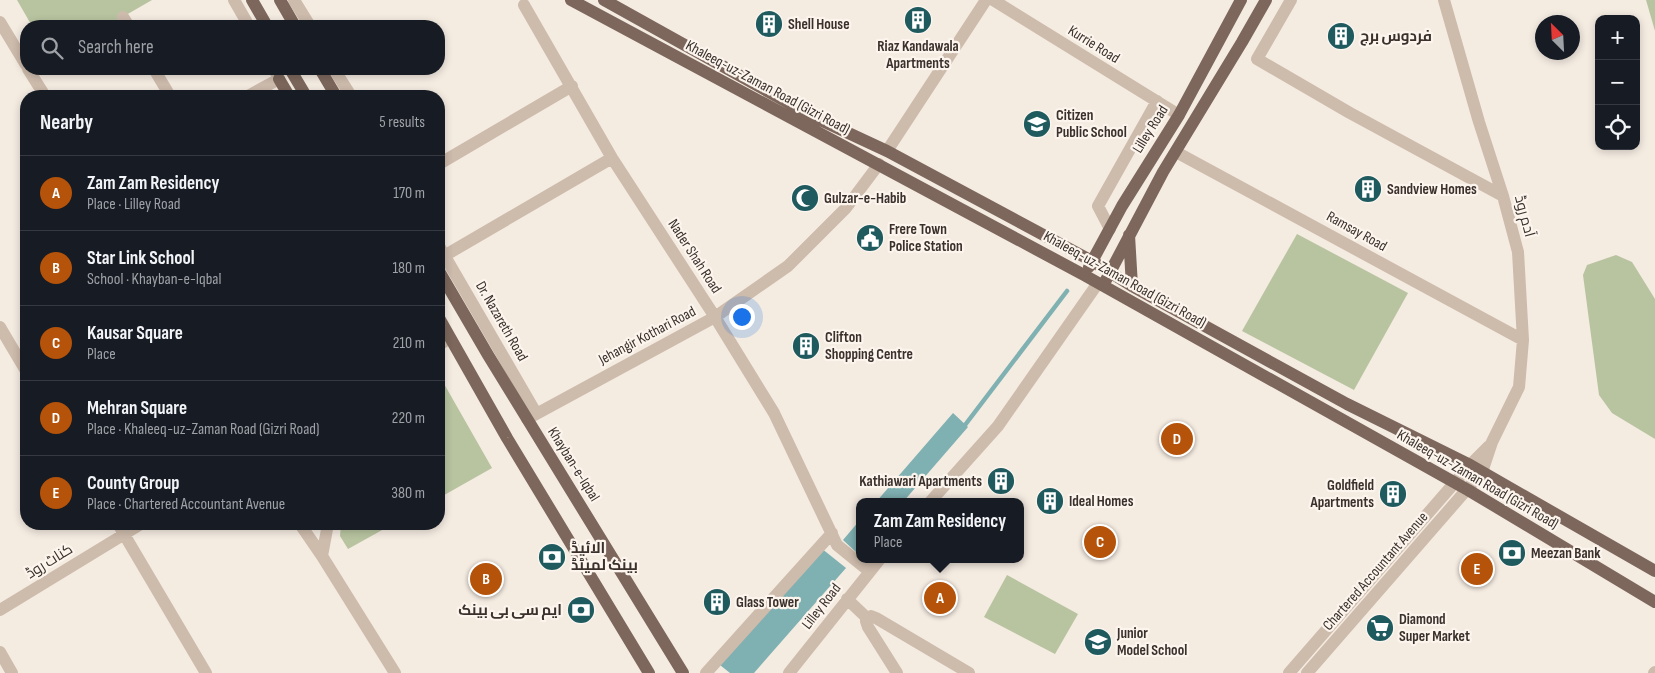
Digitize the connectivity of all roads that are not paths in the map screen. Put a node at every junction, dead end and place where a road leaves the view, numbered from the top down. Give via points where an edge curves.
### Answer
1 (234, 0) edge
2 (252, 0) edge
3 (280, 0) edge
4 (294, 0) edge
5 (572, 0) edge
6 (604, 0) edge
7 (986, 0) edge
8 (993, 0) edge
9 (1241, 0) edge
10 (1266, 0) edge
11 (1291, 0) edge
12 (1444, 0) edge
13 (524, 5) dead end
14 (246, 20) edge
15 (264, 20) edge
16 (292, 20) edge
17 (306, 20) edge
18 (0, 22) edge
19 (20, 56) edge
20 (32, 75) edge
21 (158, 75) edge
22 (275, 75) edge
23 (277, 75) edge
24 (294, 75) edge
25 (324, 75) edge
26 (338, 75) edge
27 (572, 86) junction
28 (40, 90) edge
29 (166, 90) edge
30 (256, 90) edge
31 (285, 90) edge
32 (302, 90) edge
33 (332, 90) edge
34 (347, 90) edge
35 (1157, 101) junction
36 (1179, 115) junction
37 (887, 151) junction
38 (1176, 152) junction
39 (612, 158) junction
40 (445, 160) edge
41 (879, 164) junction
42 (1503, 196) junction
43 (1110, 229) junction
44 (1129, 235) junction
45 (445, 249) edge
46 (445, 256) edge
47 (1092, 261) junction
48 (1110, 273) junction
49 (1084, 275) junction
50 (445, 280) edge
51 (1100, 284) junction
52 (1132, 286) junction
53 (715, 317) junction
54 (0, 327) edge
55 (445, 329) edge
56 (450, 338) junction
57 (1523, 340) junction
58 (445, 341) edge
59 (20, 361) edge
60 (532, 416) junction
61 (1492, 442) junction
62 (1470, 465) junction
63 (1482, 472) junction
64 (1455, 482) junction
65 (1468, 490) junction
66 (934, 498) edge
67 (120, 530) edge
68 (122, 530) edge
69 (304, 530) edge
70 (327, 530) edge
71 (832, 533) junction
72 (322, 556) junction
73 (856, 560) edge
74 (859, 563) edge
75 (876, 563) edge
76 (1655, 570) edge
77 (869, 571) junction
78 (847, 599) junction
79 (1655, 602) edge
80 (0, 610) edge
81 (867, 618) junction
82 (0, 652) edge
83 (12, 673) edge
84 (206, 673) edge
85 (395, 673) edge
86 (649, 673) edge
87 (683, 673) edge
88 (706, 673) edge
89 (789, 673) edge
90 (897, 673) edge
91 (969, 673) edge
92 (1289, 673) edge
93 (1307, 673) edge

1 - 14 street
2 - 15 main road
3 - 16 main road
4 - 17 street
5 - 41 main road, Khaleeq-uz-Zaman Road (Gizri Road)
6 - 37 main road, Khaleeq-uz-Zaman Road (Gizri Road) via 814,116
7 - 37 street
8 - 35 street, Kurrie Road
9 - 36 main road, Lilley Road
10 - 38 main road
11 - 42 street via 1257,59
12 - 42 street, آدم روڈ
13 - 27 street, Nader Shah Road
18 - 19 street
20 - 28 street
21 - 29 street
22 - 30 street
23 - 31 main road
24 - 32 main road
25 - 33 main road
26 - 34 street
27 - 39 street, Nader Shah Road
27 - 40 street
35 - 36 street, Kurrie Road
35 - 43 street via 1098,206
36 - 43 main road, Lilley Road
37 - 47 main road, Khaleeq-uz-Zaman Road (Gizri Road)
38 - 44 main road
38 - 57 street, Ramsay Road
39 - 45 street
39 - 53 street, Nader Shah Road
41 - 49 main road, Khaleeq-uz-Zaman Road (Gizri Road)
41 - 53 street, Jehangir Kothari Road via 846,208 788,266
42 - 57 street, آدم روڈ via 1518,252
43 - 47 main road, Lilley Road
44 - 48 main road
44 - 52 main road
46 - 60 street, Dr. Nazareth Road
47 - 48 main road, Khaleeq-uz-Zaman Road (Gizri Road)
47 - 49 main road, Lilley Road
48 - 51 main road
48 - 52 main road, Khaleeq-uz-Zaman Road (Gizri Road)
49 - 51 main road, Khaleeq-uz-Zaman Road (Gizri Road)
50 - 60 main road, Khayban-e-Iqbal
51 - 64 main road, Khaleeq-uz-Zaman Road (Gizri Road)
51 - 66 street via 998,426
52 - 62 main road, Khaleeq-uz-Zaman Road (Gizri Road) via 1347,404
53 - 60 street, Jehangir Kothari Road
53 - 71 street, Nader Shah Road via 774,414
54 - 59 street
55 - 56 main road
56 - 58 street
56 - 86 main road
57 - 61 street, آدم روڈ via 1519,387
60 - 87 main road, Khayban-e-Iqbal
61 - 62 street, آدم روڈ
61 - 63 street, آدم روڈ
62 - 63 main road, Khaleeq-uz-Zaman Road (Gizri Road)
62 - 64 street, آدم روڈ
63 - 65 street, آدم روڈ
63 - 76 main road, Khaleeq-uz-Zaman Road (Gizri Road)
64 - 65 main road, Khaleeq-uz-Zaman Road (Gizri Road)
64 - 92 street, Chartered Accountant Avenue
65 - 79 main road, Khaleeq-uz-Zaman Road (Gizri Road)
65 - 93 street, Chartered Accountant Avenue
67 - 80 street, کناٹ روڈ
68 - 84 street
69 - 72 street
70 - 72 street
71 - 73 street, Nader Shah Road via 837,545
71 - 88 street
72 - 85 street
74 - 77 street, Nader Shah Road
75 - 77 street, Lilley Road
77 - 78 street, Lilley Road
78 - 81 street
78 - 89 street, Lilley Road
81 - 90 street via 868,627
81 - 91 street via 876,618
82 - 83 street

